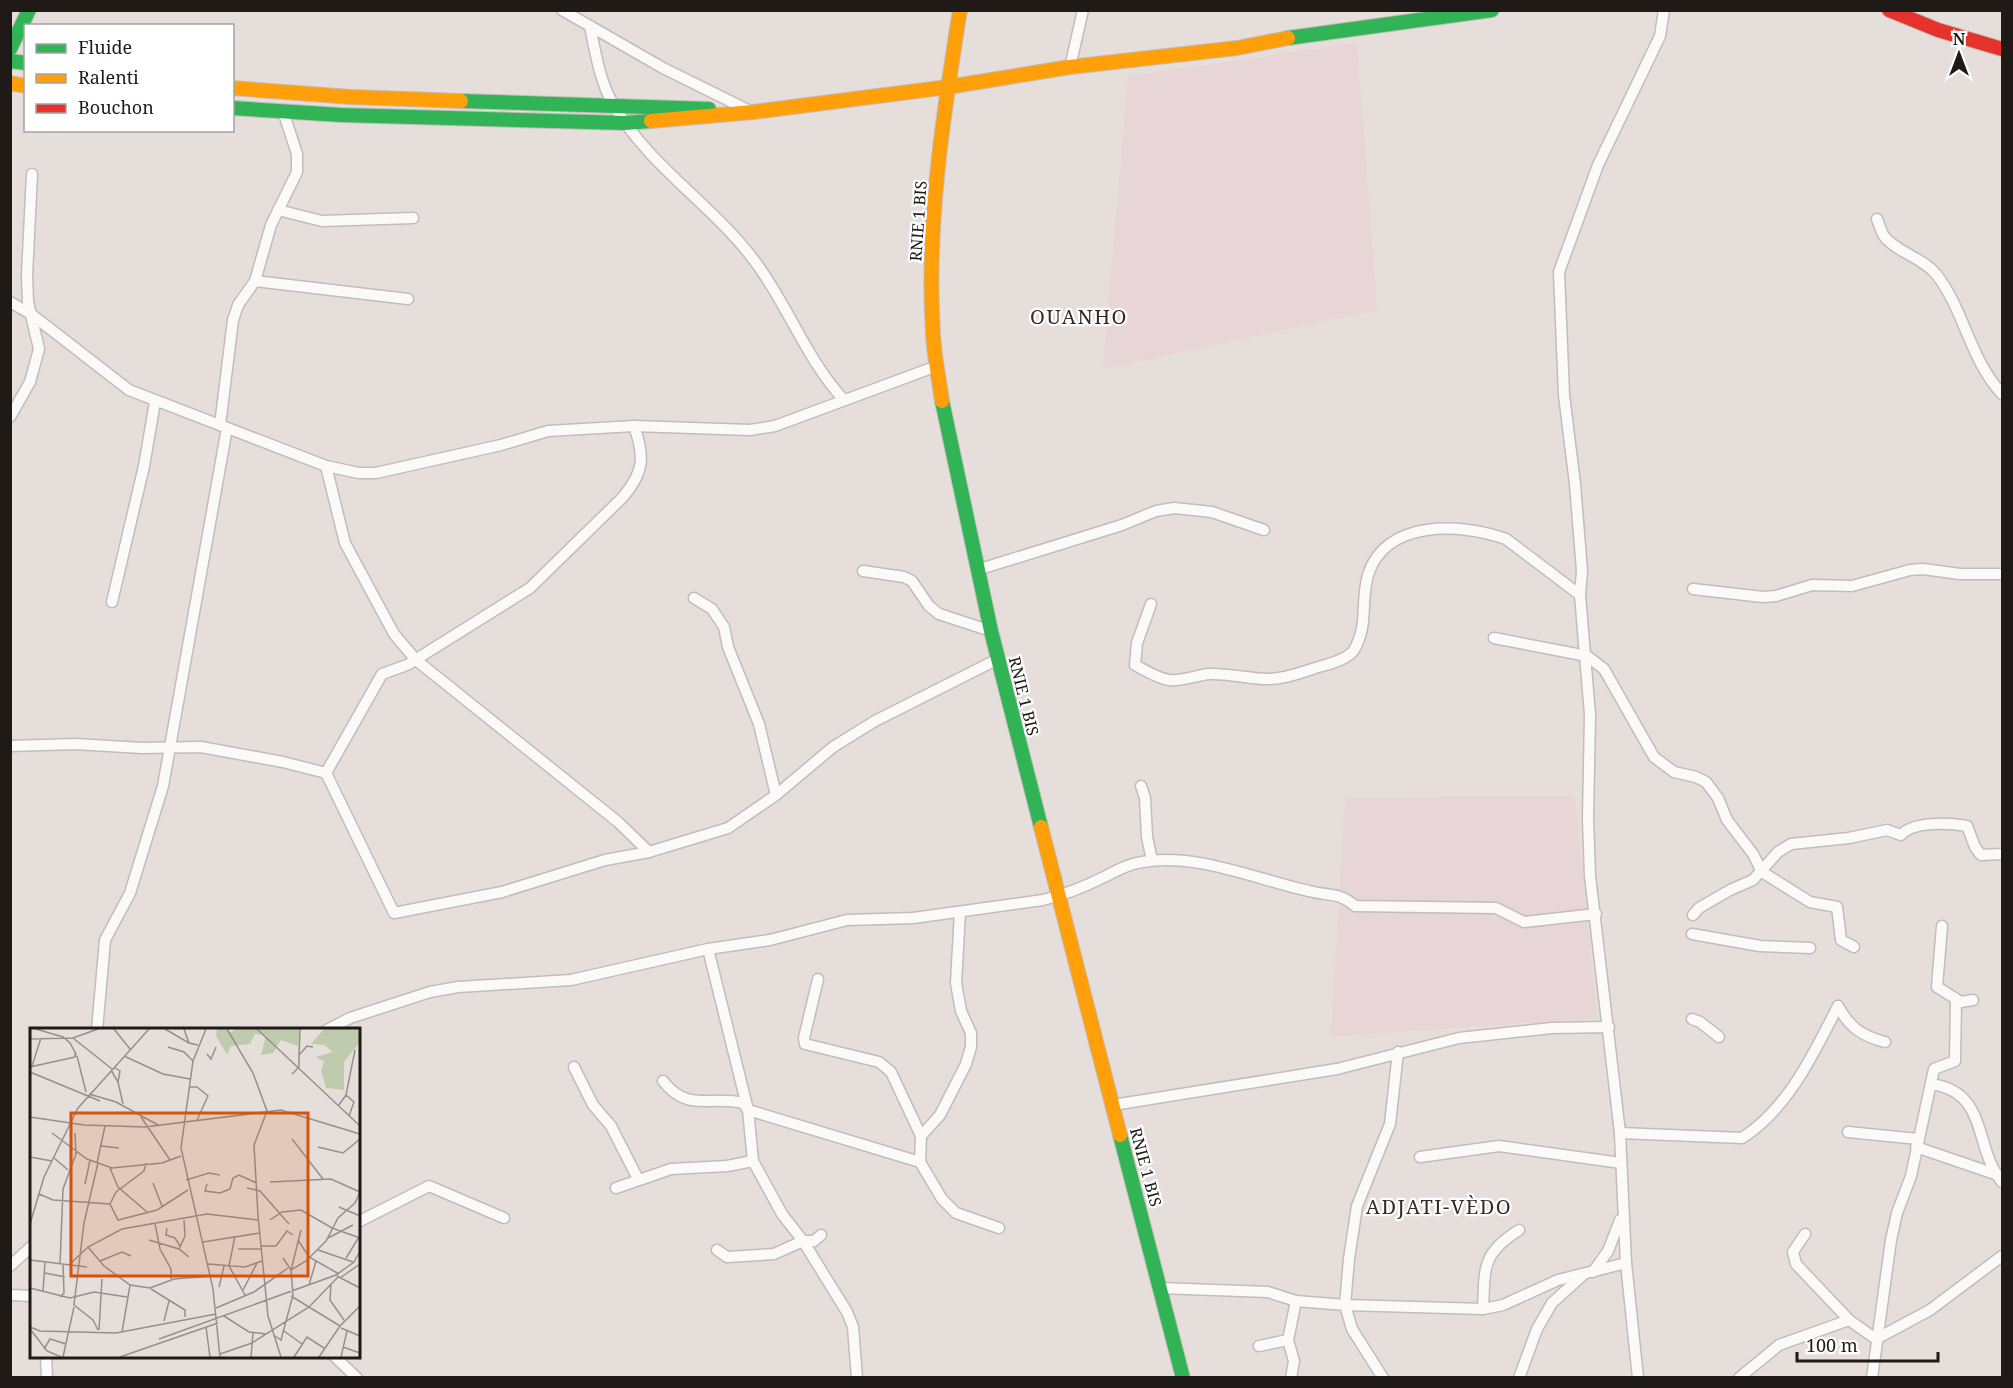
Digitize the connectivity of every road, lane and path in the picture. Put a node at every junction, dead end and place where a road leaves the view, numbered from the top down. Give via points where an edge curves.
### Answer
1 (29, 10) edge
2 (562, 10) edge
3 (960, 10) edge
4 (1083, 10) edge
5 (1492, 10) edge
6 (1664, 10) edge
7 (1889, 10) edge
8 (590, 26) junction
9 (10, 49) edge
10 (2002, 49) edge
11 (1070, 67) junction
12 (948, 87) junction
13 (234, 88) edge
14 (249, 89) junction
15 (339, 95) junction
16 (612, 102) junction
17 (234, 108) edge
18 (253, 109) junction
19 (284, 111) junction
20 (753, 112) junction
21 (341, 114) junction
22 (626, 123) junction
23 (32, 174) dead end
24 (278, 210) junction
25 (413, 218) dead end
26 (1877, 219) dead end
27 (255, 280) junction
28 (408, 299) dead end
29 (10, 302) edge
30 (31, 314) junction
31 (937, 366) junction
32 (2002, 394) edge
33 (844, 400) junction
34 (155, 402) junction
35 (10, 417) edge
36 (634, 426) junction
37 (224, 427) junction
38 (326, 466) junction
39 (1264, 530) dead end
40 (977, 570) junction
41 (863, 571) dead end
42 (2002, 574) edge
43 (1693, 589) dead end
44 (1580, 595) junction
45 (694, 598) dead end
46 (111, 602) dead end
47 (1151, 604) dead end
48 (991, 631) junction
49 (1494, 638) dead end
50 (1587, 656) junction
51 (998, 659) junction
52 (416, 660) junction
53 (10, 746) edge
54 (171, 748) junction
55 (326, 773) junction
56 (1141, 786) dead end
57 (776, 795) junction
58 (649, 852) junction
59 (2002, 854) edge
60 (1152, 860) junction
61 (1762, 872) junction
62 (1058, 897) junction
63 (960, 912) junction
64 (1596, 914) junction
65 (1693, 915) dead end
66 (1942, 926) dead end
67 (1692, 934) dead end
68 (1854, 947) dead end
69 (1810, 948) dead end
70 (708, 949) junction
71 (818, 979) dead end
72 (1956, 1000) junction
73 (1973, 1000) dead end
74 (1692, 1019) dead end
75 (1609, 1027) junction
76 (97, 1028) edge
77 (329, 1028) edge
78 (1719, 1037) dead end
79 (1885, 1042) dead end
80 (1398, 1052) junction
81 (574, 1067) dead end
82 (663, 1081) dead end
83 (1931, 1084) junction
84 (1113, 1105) junction
85 (748, 1110) junction
86 (1848, 1132) dead end
87 (1620, 1133) junction
88 (921, 1136) junction
89 (1917, 1143) junction
90 (1420, 1157) dead end
91 (753, 1161) junction
92 (920, 1162) junction
93 (1621, 1163) junction
94 (2000, 1178) edge
95 (638, 1179) junction
96 (616, 1188) dead end
97 (1623, 1204) junction
98 (504, 1218) dead end
99 (360, 1221) edge
100 (999, 1228) dead end
101 (1519, 1230) dead end
102 (1806, 1234) dead end
103 (821, 1235) dead end
104 (803, 1241) junction
105 (30, 1248) edge
106 (717, 1250) dead end
107 (2002, 1256) edge
108 (1626, 1263) junction
109 (10, 1266) edge
110 (1588, 1273) junction
111 (1160, 1287) junction
112 (10, 1295) edge
113 (30, 1296) edge
114 (1296, 1301) junction
115 (1345, 1305) junction
116 (1483, 1309) junction
117 (1849, 1320) junction
118 (1876, 1339) junction
119 (1288, 1340) junction
120 (1259, 1346) dead end
121 (46, 1358) edge
122 (336, 1358) edge
123 (47, 1377) edge
124 (357, 1377) edge
125 (857, 1377) edge
126 (1183, 1377) edge
127 (1291, 1377) edge
128 (1383, 1377) edge
129 (1520, 1377) edge
130 (1638, 1377) edge
131 (1739, 1377) edge
132 (1872, 1377) edge

1 - 9 main road
2 - 8 street
3 - 12 main road, RNIE 1 BIS
4 - 11 street
5 - 11 main road via 1322,32 1237,48
6 - 44 street via 1660,36 1598,165 1559,272 1560,336 1582,571
7 - 10 main road
8 - 16 street
8 - 20 street via 663,68
11 - 12 main road
12 - 20 main road
12 - 31 main road, RNIE 1 BIS via 932,246 931,301
13 - 14 main road
14 - 15 main road
14 - 18 street
15 - 16 main road
15 - 21 street
16 - 20 main road
16 - 22 street
17 - 18 main road
18 - 19 main road
19 - 21 main road
19 - 24 street via 298,164
20 - 22 main road
21 - 22 main road
22 - 33 street via 645,150 709,210 760,268 813,362
23 - 30 street via 27,275
24 - 25 street via 322,221
24 - 27 street
26 - 32 street via 1885,237 1935,272 1954,303 1987,378
27 - 28 street
27 - 37 street via 238,305 231,328
29 - 30 street
30 - 34 street via 110,378
30 - 35 street via 39,349 30,382
31 - 33 street
31 - 40 main road, RNIE 1 BIS via 951,454
33 - 36 street via 775,426 750,430
34 - 37 street
34 - 46 street via 144,466
36 - 38 street via 548,431 376,473
36 - 52 street via 642,447 641,466 635,483 622,497 530,588
37 - 38 street
37 - 54 street
38 - 52 street via 345,543 373,600
39 - 40 street via 1212,512 1174,508
40 - 48 main road, RNIE 1 BIS
41 - 48 street via 904,577 912,581 939,614
42 - 43 street via 1910,570 1852,586 1812,585 1763,597
44 - 47 street via 1506,539 1429,528 1406,535 1378,551 1368,576 1364,629 1354,650 1329,664 1269,679 1212,674 1169,680 1136,665 1137,643
44 - 50 street
45 - 57 street via 712,609 724,627 728,647 759,724
48 - 51 main road, RNIE 1 BIS
49 - 50 street
50 - 61 street via 1604,669 1654,757 1674,772 1706,782
50 - 64 street via 1588,819
51 - 57 street via 866,726 833,747
51 - 62 main road, RNIE 1 BIS
52 - 55 street via 382,674
52 - 58 street via 618,822
53 - 54 street
54 - 55 street via 201,747
54 - 76 street via 147,844 130,893 105,940
55 - 58 street via 394,913 502,892 605,860
56 - 60 street
57 - 58 street via 728,828
59 - 61 street via 1981,855 1967,826 1936,824 1906,830 1901,835 1887,830 1791,844 1778,852
60 - 62 street via 1134,863
60 - 64 street via 1205,864 1311,892 1336,894 1355,906 1496,908 1524,922
61 - 65 street
61 - 68 street via 1810,902 1837,907 1841,940
62 - 63 street
62 - 84 main road, RNIE 1 BIS
63 - 70 street via 847,920 770,940
63 - 88 street via 956,984 971,1033 970,1055 940,1115
64 - 75 street
66 - 72 street via 1937,987
67 - 69 street via 1760,946
70 - 77 street via 572,980 430,992
70 - 85 street
71 - 88 street via 805,1044 879,1062 891,1072
72 - 73 street
72 - 83 street via 1955,1061 1934,1069
74 - 78 street
75 - 80 street via 1552,1028 1459,1038
75 - 87 street
79 - 87 street via 1853,1028 1838,1006 1825,1034 1778,1105 1759,1127 1742,1138
80 - 84 street via 1337,1069
80 - 115 street via 1390,1124 1358,1206
81 - 95 street
82 - 85 street via 674,1095 693,1101 743,1102
83 - 89 street
83 - 94 street via 1946,1086 1974,1109
84 - 111 main road, RNIE 1 BIS
85 - 91 street
85 - 92 street
86 - 89 street
87 - 93 street
88 - 92 street
89 - 94 street
89 - 118 street via 1891,1240
90 - 93 street via 1499,1146
91 - 95 street via 671,1169
91 - 104 street via 776,1205
92 - 100 street via 942,1198 957,1213
93 - 97 street
95 - 96 street
97 - 108 street
97 - 110 street via 1619,1227 1608,1251
98 - 99 street via 429,1186
101 - 116 street via 1491,1252 1483,1274
102 - 117 street via 1793,1258
103 - 104 street
104 - 106 street via 774,1254 727,1257
104 - 125 street via 847,1312 853,1328
105 - 109 street
107 - 118 street via 1930,1310
108 - 110 street
108 - 130 street
110 - 116 street via 1558,1280 1503,1305
110 - 129 street via 1552,1303 1537,1329
111 - 114 street via 1268,1293
111 - 126 main road, RNIE 1 BIS
112 - 113 street
114 - 115 street
114 - 119 street
115 - 116 street
115 - 128 street via 1352,1329
117 - 118 street
117 - 131 street via 1779,1345
118 - 132 street
119 - 120 street
119 - 127 street via 1294,1361
121 - 123 street
122 - 124 street

